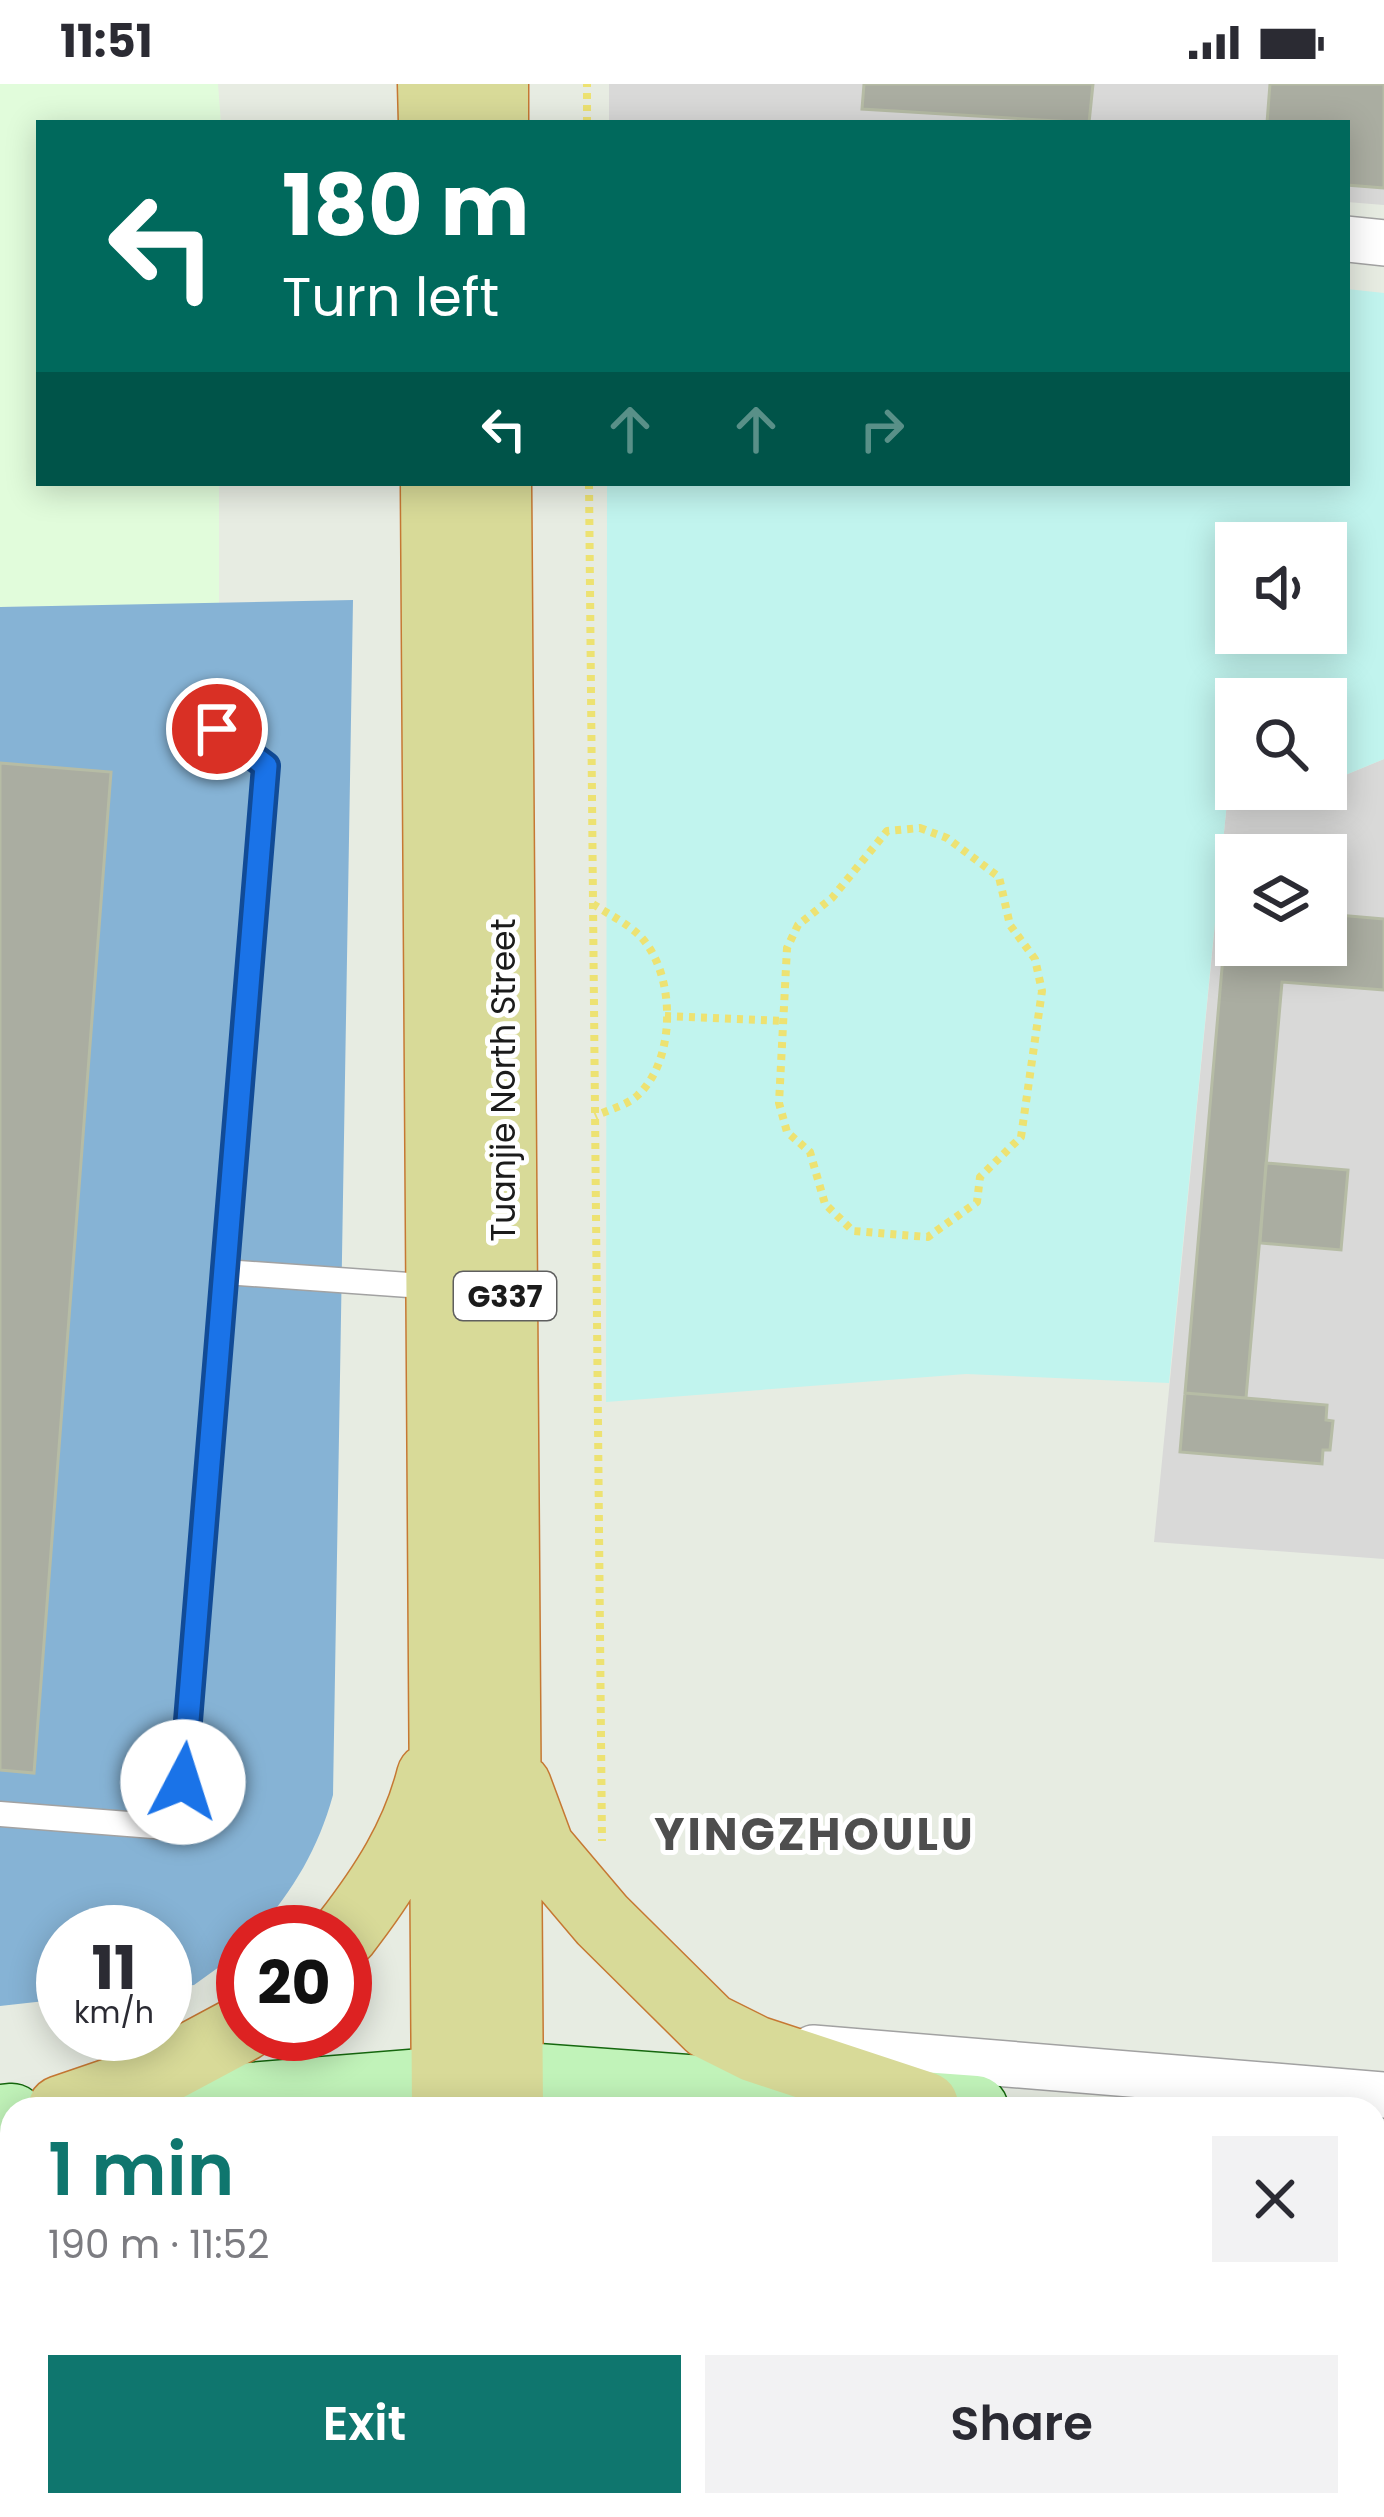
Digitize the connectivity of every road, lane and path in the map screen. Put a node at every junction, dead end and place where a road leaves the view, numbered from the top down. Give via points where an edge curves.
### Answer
1 (431, 84) edge
2 (495, 84) edge
3 (587, 84) edge
4 (432, 120) edge
5 (495, 120) edge
6 (587, 120) edge
7 (1350, 239) edge
8 (1384, 243) edge
9 (434, 486) edge
10 (498, 486) edge
11 (589, 486) edge
12 (217, 729) dead end
13 (593, 904) junction
14 (665, 1016) junction
15 (783, 1021) junction
16 (595, 1116) junction
17 (225, 1272) junction
18 (440, 1288) junction
19 (508, 1709) junction
20 (442, 1726) junction
21 (0, 1814) edge
22 (366, 1905) edge
23 (602, 1920) junction
24 (216, 2042) edge
25 (742, 2042) junction
26 (510, 2092) edge
27 (445, 2093) edge
28 (1384, 2095) edge
29 (96, 2097) edge
30 (355, 2097) edge
31 (657, 2097) edge
32 (918, 2097) edge

1 - 4 highway
2 - 5 highway
3 - 6 path
7 - 8 street
9 - 18 highway, Tuanjie North Street / G337
10 - 19 highway, Tuanjie North Street / G337
11 - 13 path
12 - 17 lane via 266,766
13 - 14 path via 639,936 660,965
13 - 16 path
14 - 15 path
14 - 16 path via 664,1042 637,1096
15 - 15 path via 779,1103 787,1132 810,1152 825,1204 853,1231 928,1238 976,1202 980,1177 1021,1137 1042,991 1035,959 1010,925 999,878 947,838 920,828 886,831 832,898 798,925 787,948
16 - 23 path
17 - 18 lane
17 - 21 lane via 179,1828
18 - 20 highway, Tuanjie North Street / G337
19 - 23 highway via 522,1808 541,1848
19 - 26 highway, Tuanjie North Street / G337
20 - 22 highway via 421,1814
20 - 27 highway, Tuanjie North Street / G337
23 - 25 highway via 678,2000
24 - 29 highway
25 - 28 street
25 - 32 highway
26 - 27 main road
26 - 31 main road
27 - 30 main road

